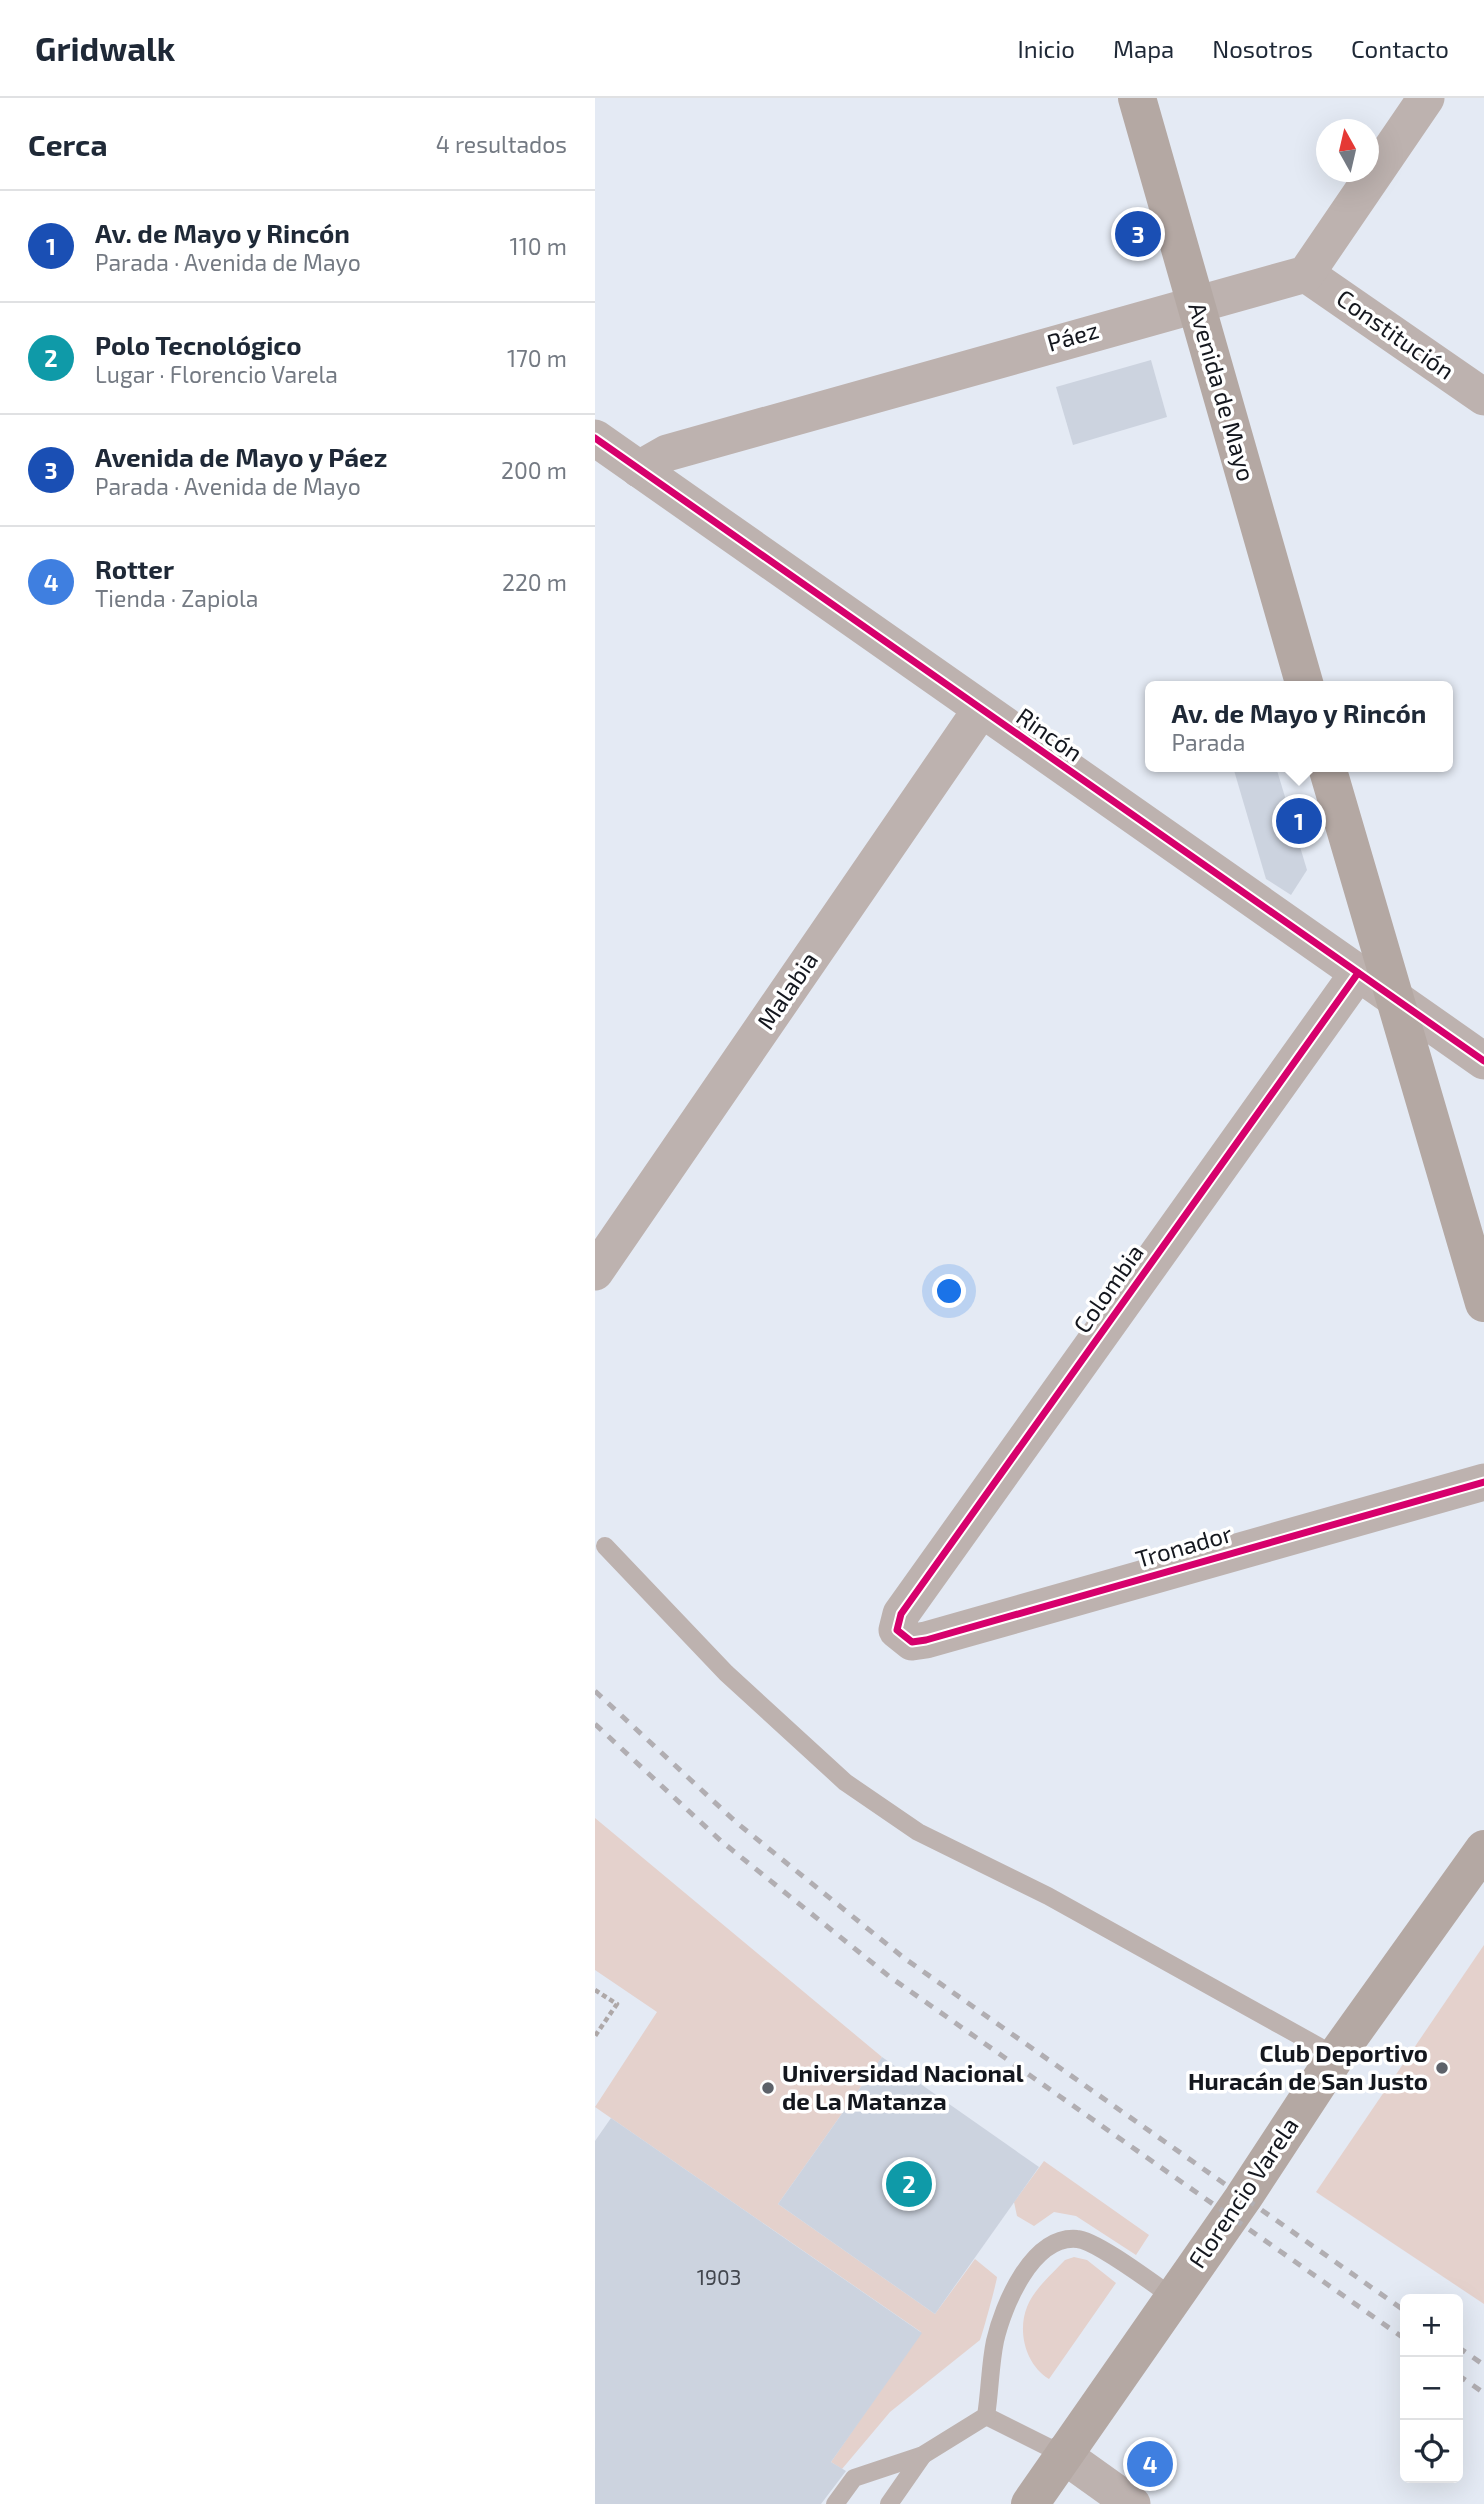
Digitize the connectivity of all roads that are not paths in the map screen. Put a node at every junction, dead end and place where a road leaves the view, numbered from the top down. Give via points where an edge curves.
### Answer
1 (1137, 98) edge
2 (1426, 98) edge
3 (1305, 274) junction
4 (1196, 302) junction
5 (1484, 397) edge
6 (599, 450) edge
7 (639, 469) junction
8 (1304, 681) edge
9 (980, 711) junction
10 (1329, 772) edge
11 (1358, 973) junction
12 (1398, 1000) junction
13 (1484, 1061) edge
14 (595, 1272) edge
15 (1484, 1303) edge
16 (1484, 1482) edge
17 (605, 1546) dead end
18 (898, 1630) joint
19 (1484, 1849) edge
20 (1336, 2056) junction
21 (1174, 2298) junction
22 (986, 2416) junction
23 (1062, 2454) junction
24 (923, 2455) junction
25 (835, 2504) edge
26 (889, 2504) edge
27 (1030, 2504) edge
28 (1132, 2504) edge

1 - 4 main road, Avenida de Mayo
2 - 3 street
3 - 4 street, Páez
3 - 5 street, Constitución
4 - 7 street, Páez via 667,453
4 - 8 main road, Avenida de Mayo
6 - 7 street, Rincón
7 - 9 street, Rincón
9 - 11 street, Rincón
9 - 14 street, Malabia
10 - 12 main road
11 - 12 street, Rincón
11 - 18 street, Colombia via 901,1614
12 - 13 street, Rincón
12 - 15 main road
16 - 18 street, Tronador via 926,1640 912,1642
17 - 20 lane via 726,1673 845,1782 918,1832 1048,1896
19 - 20 main road, Florencio Varela
20 - 21 main road, Florencio Varela
21 - 22 lane via 1078,2239 1061,2241 1041,2253 1005,2307 995,2343
21 - 23 main road, Florencio Varela
22 - 23 lane
22 - 24 lane
23 - 27 main road, Florencio Varela
23 - 28 street
24 - 25 lane via 854,2478
24 - 26 lane

